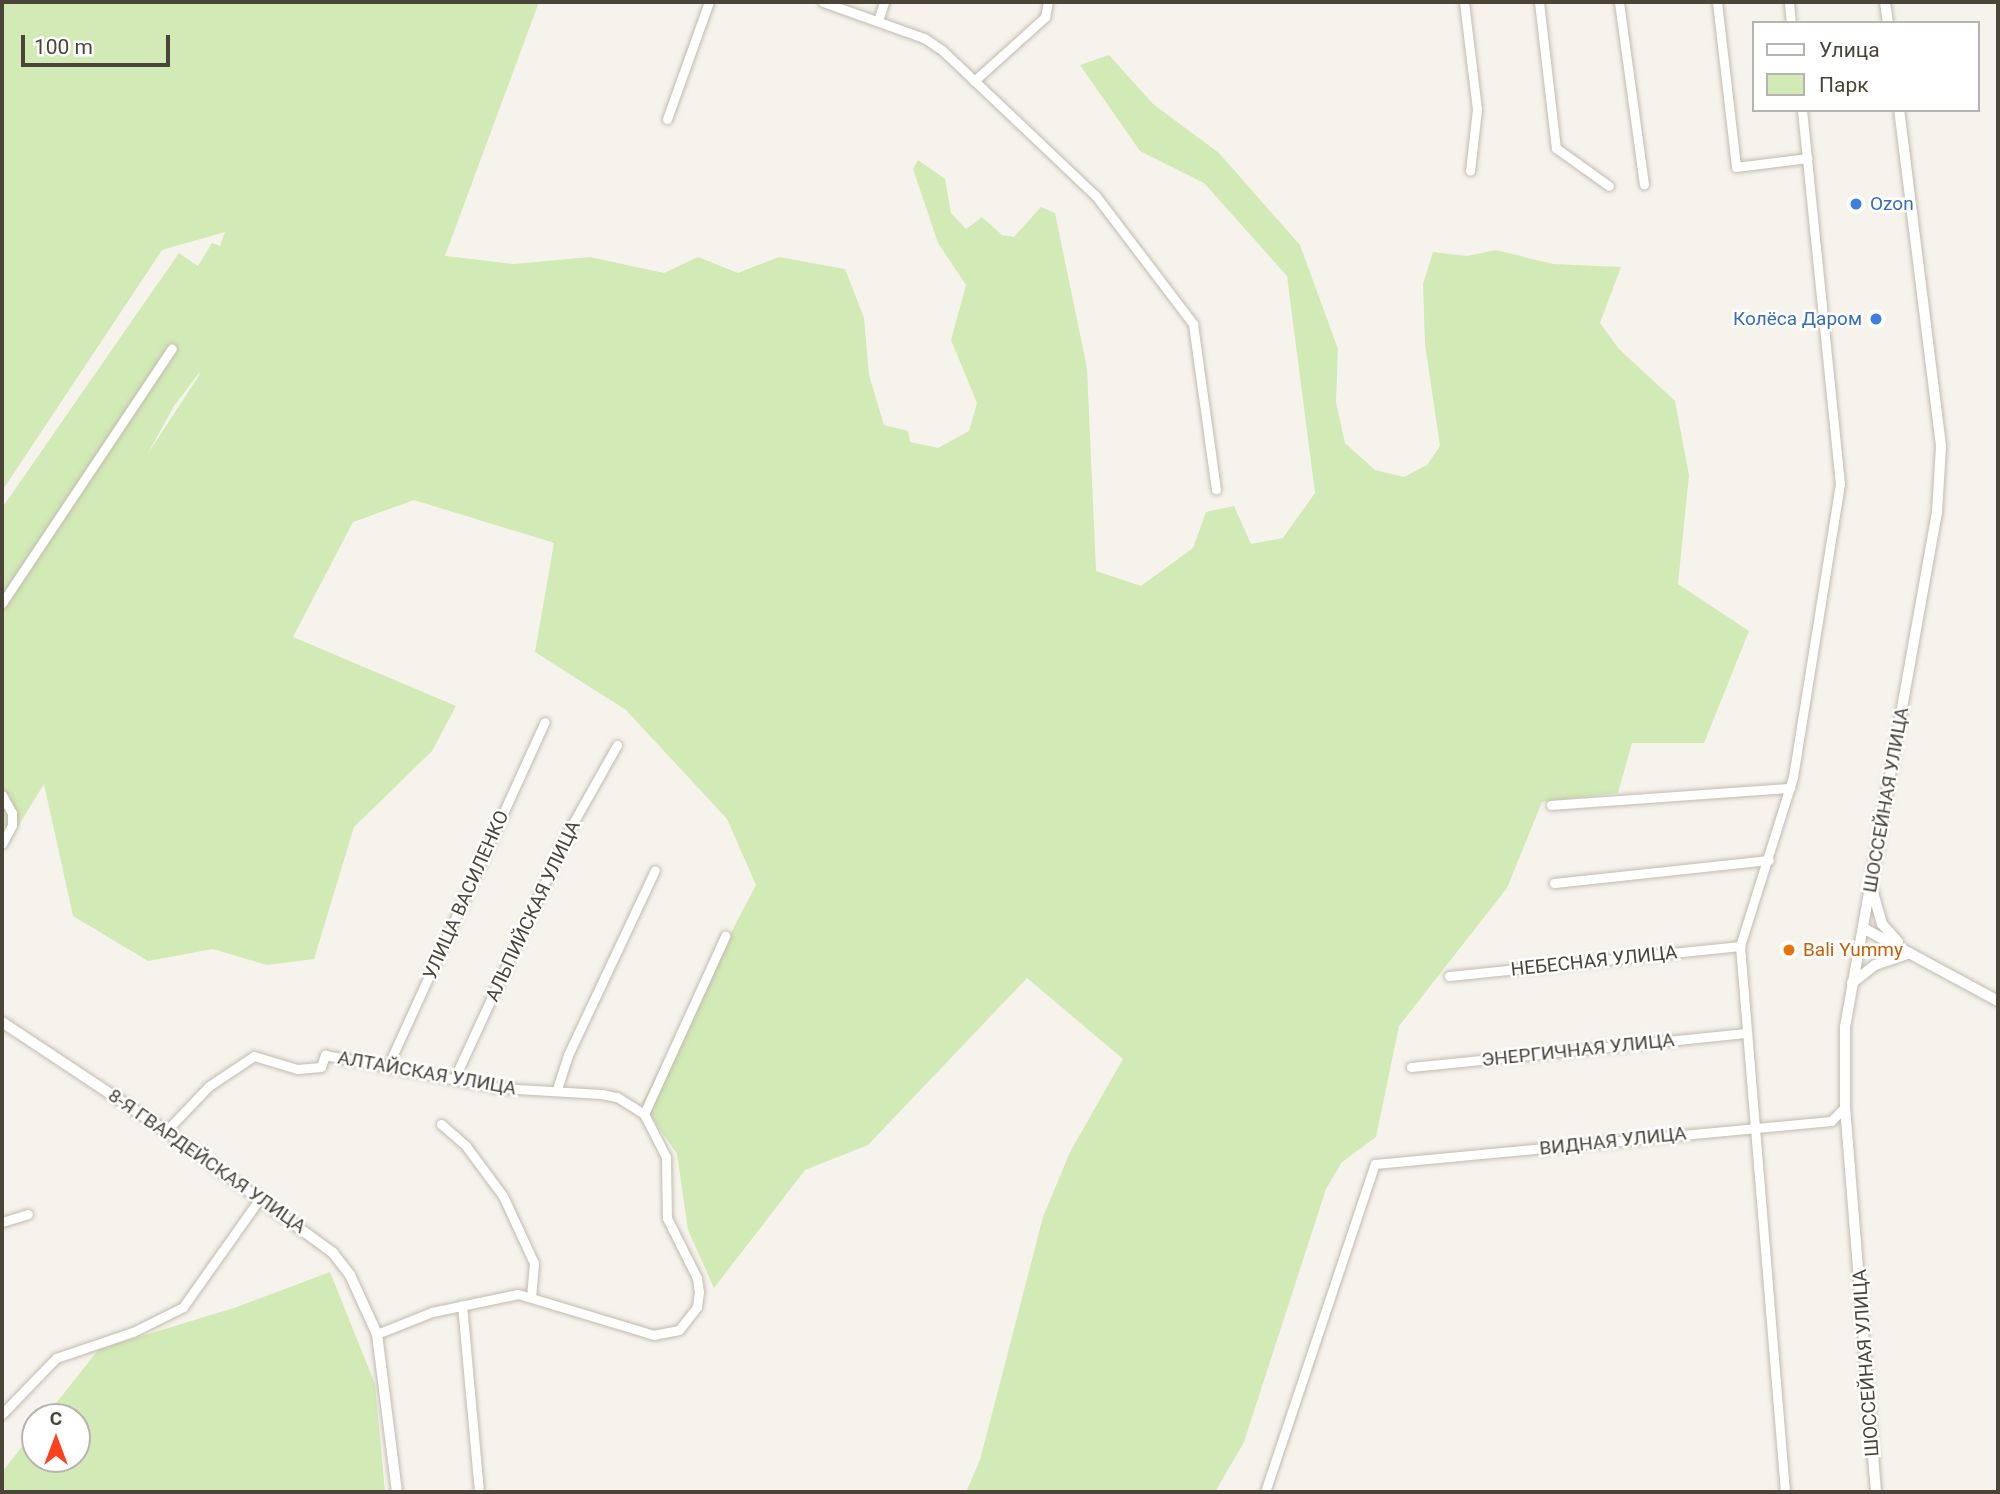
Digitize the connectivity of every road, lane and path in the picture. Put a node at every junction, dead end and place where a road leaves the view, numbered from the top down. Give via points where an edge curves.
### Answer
1 (709, 2) edge
2 (823, 2) edge
3 (884, 2) edge
4 (1048, 2) edge
5 (1464, 2) edge
6 (1539, 2) edge
7 (1619, 2) edge
8 (1717, 2) edge
9 (1789, 2) edge
10 (1885, 2) edge
11 (878, 21) junction
12 (1791, 21) edge
13 (1888, 21) edge
14 (974, 81) junction
15 (1802, 112) edge
16 (1899, 112) edge
17 (667, 119) dead end
18 (1807, 158) junction
19 (1470, 171) dead end
20 (1644, 184) dead end
21 (1609, 186) dead end
22 (172, 348) dead end
23 (1216, 489) dead end
24 (2, 603) edge
25 (545, 722) dead end
26 (617, 745) dead end
27 (1790, 788) junction
28 (2, 795) edge
29 (1551, 805) dead end
30 (2, 844) edge
31 (1769, 860) junction
32 (655, 870) dead end
33 (1555, 883) dead end
34 (1871, 883) junction
35 (1863, 928) junction
36 (724, 936) dead end
37 (1740, 946) junction
38 (1910, 953) junction
39 (1449, 976) dead end
40 (1853, 983) junction
41 (1998, 1001) edge
42 (2, 1022) edge
43 (1745, 1033) junction
44 (1411, 1067) dead end
45 (387, 1068) junction
46 (454, 1079) junction
47 (557, 1089) junction
48 (1844, 1107) junction
49 (644, 1114) junction
50 (441, 1124) dead end
51 (1753, 1127) junction
52 (166, 1131) junction
53 (261, 1197) junction
54 (28, 1214) dead end
55 (2, 1222) edge
56 (531, 1295) junction
57 (462, 1305) junction
58 (377, 1334) junction
59 (2, 1414) edge
60 (397, 1492) edge
61 (479, 1492) edge
62 (1265, 1492) edge
63 (1785, 1492) edge
64 (1876, 1492) edge

1 - 17 street
2 - 11 street
3 - 11 street
4 - 14 street via 1045,17
5 - 19 street via 1477,109
6 - 21 street via 1556,148
7 - 20 street
8 - 18 street via 1736,167
9 - 12 street
10 - 13 street
11 - 14 street via 924,38
14 - 23 street via 1088,188 1186,310 1193,324
15 - 18 street
16 - 34 street, ШОССЕЙНАЯ УЛИЦА via 1941,446 1937,512
18 - 27 street via 1840,484
22 - 24 street
25 - 45 street, УЛИЦА ВАСИЛЕНКО
26 - 46 street, АЛЬПИЙСКАЯ УЛИЦА via 573,823
27 - 29 street
27 - 31 street
28 - 30 street via 12,813 12,825
31 - 33 street
31 - 37 street
32 - 47 street via 568,1055
34 - 35 street, ШОССЕЙНАЯ УЛИЦА
34 - 38 street via 1882,923
35 - 38 street
35 - 40 street, ШОССЕЙНАЯ УЛИЦА
36 - 49 street
37 - 39 street, НЕБЕСНАЯ УЛИЦА
37 - 43 street
38 - 40 street via 1875,965
38 - 41 street
40 - 48 street, ШОССЕЙНАЯ УЛИЦА via 1845,1027
42 - 52 street, 8-Я ГВАРДЕЙСКАЯ УЛИЦА
43 - 44 street, ЭНЕРГИЧНАЯ УЛИЦА
43 - 51 street
45 - 46 street, АЛТАЙСКАЯ УЛИЦА
45 - 52 street, АЛТАЙСКАЯ УЛИЦА via 326,1055 321,1067 297,1069 254,1056 209,1086
46 - 47 street, АЛТАЙСКАЯ УЛИЦА via 510,1089
47 - 49 street, АЛТАЙСКАЯ УЛИЦА via 617,1097
48 - 51 street, ВИДНАЯ УЛИЦА via 1831,1121
48 - 64 street, ШОССЕЙНАЯ УЛИЦА
49 - 56 street via 666,1157 667,1218 699,1292 690,1321 667,1335 654,1335 552,1308
50 - 56 street via 466,1146 503,1196 534,1263
51 - 62 street, ВИДНАЯ УЛИЦА via 1375,1164
51 - 63 street
52 - 53 street, 8-Я ГВАРДЕЙСКАЯ УЛИЦА
53 - 58 street, 8-Я ГВАРДЕЙСКАЯ УЛИЦА via 333,1253 350,1275
53 - 59 street via 176,1313 55,1358
54 - 55 street
56 - 57 street via 505,1295
57 - 58 street
57 - 61 street
58 - 60 street, 8-Я ГВАРДЕЙСКАЯ УЛИЦА

